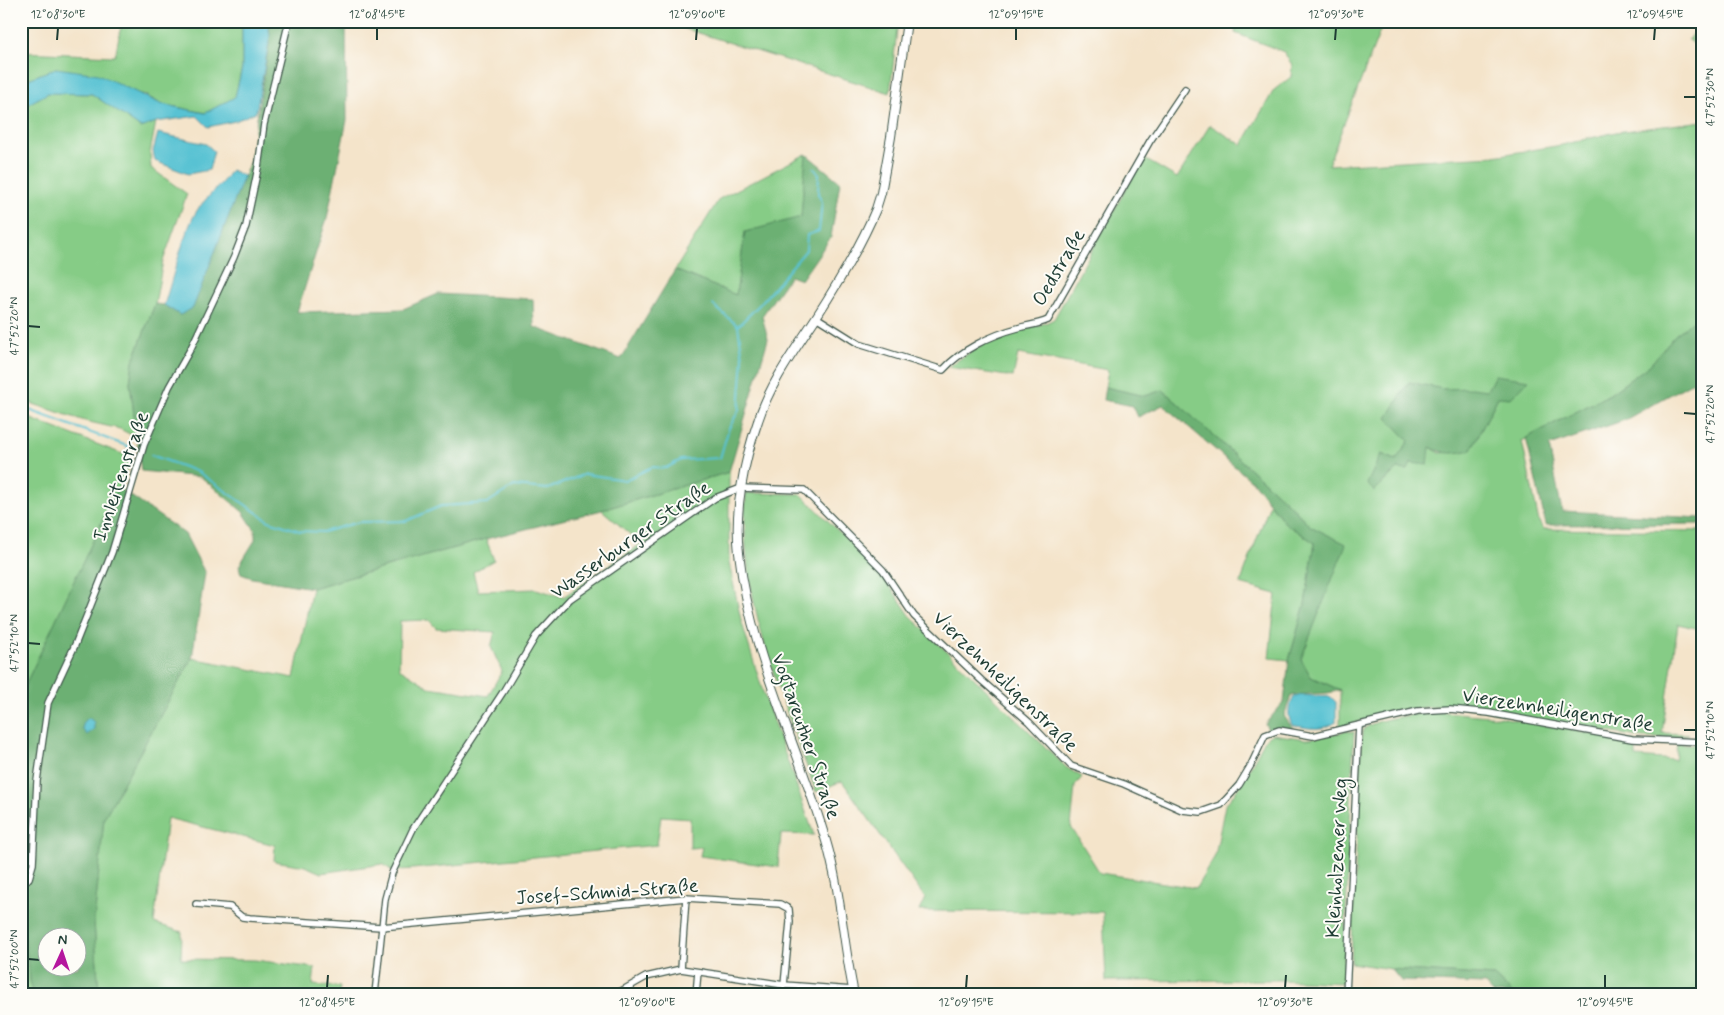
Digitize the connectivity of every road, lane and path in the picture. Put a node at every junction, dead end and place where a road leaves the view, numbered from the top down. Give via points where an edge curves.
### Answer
1 (289, 21) edge
2 (907, 21) edge
3 (1185, 89) dead end
4 (816, 318) junction
5 (741, 488) junction
6 (1359, 725) junction
7 (1703, 742) edge
8 (21, 887) edge
9 (686, 898) junction
10 (196, 904) dead end
11 (381, 926) junction
12 (681, 970) junction
13 (698, 972) junction
14 (784, 984) junction
15 (853, 992) edge
16 (375, 994) edge
17 (616, 994) edge
18 (696, 994) edge
19 (1346, 994) edge

1 - 8 street, Innleitenstraße via 264,124 246,226 144,445 112,552 48,703 37,781 33,864 29,878
2 - 4 main road, Wasserburger Straße via 881,193 871,221
3 - 4 street, Oedstraße via 1150,142 1048,320 977,344 943,370 859,344
4 - 5 main road, Wasserburger Straße via 766,401 757,422
5 - 6 street, Vierzehnheiligenstraße via 804,490 883,570 914,616 1030,722 1070,766 1124,784 1182,810 1201,812 1221,805 1239,785 1266,735 1278,730 1313,736
5 - 11 street, Wasserburger Straße via 715,498 570,599 541,630 413,828 392,873
5 - 15 main road, Vogtareuther Straße via 738,552 747,602 770,683 829,850
6 - 7 street, Vierzehnheiligenstraße via 1418,711 1450,709 1632,739
6 - 19 street, Kleinholzener Weg
9 - 11 street, Josef-Schmid-Straße
9 - 12 street
9 - 14 street, Josef-Schmid-Straße via 780,904 790,909
10 - 11 street, Josef-Schmid-Straße via 230,907 242,917 250,918
11 - 16 street, Wasserburger Straße
12 - 13 street
12 - 17 street via 646,977
13 - 14 street
13 - 18 street
14 - 15 street

